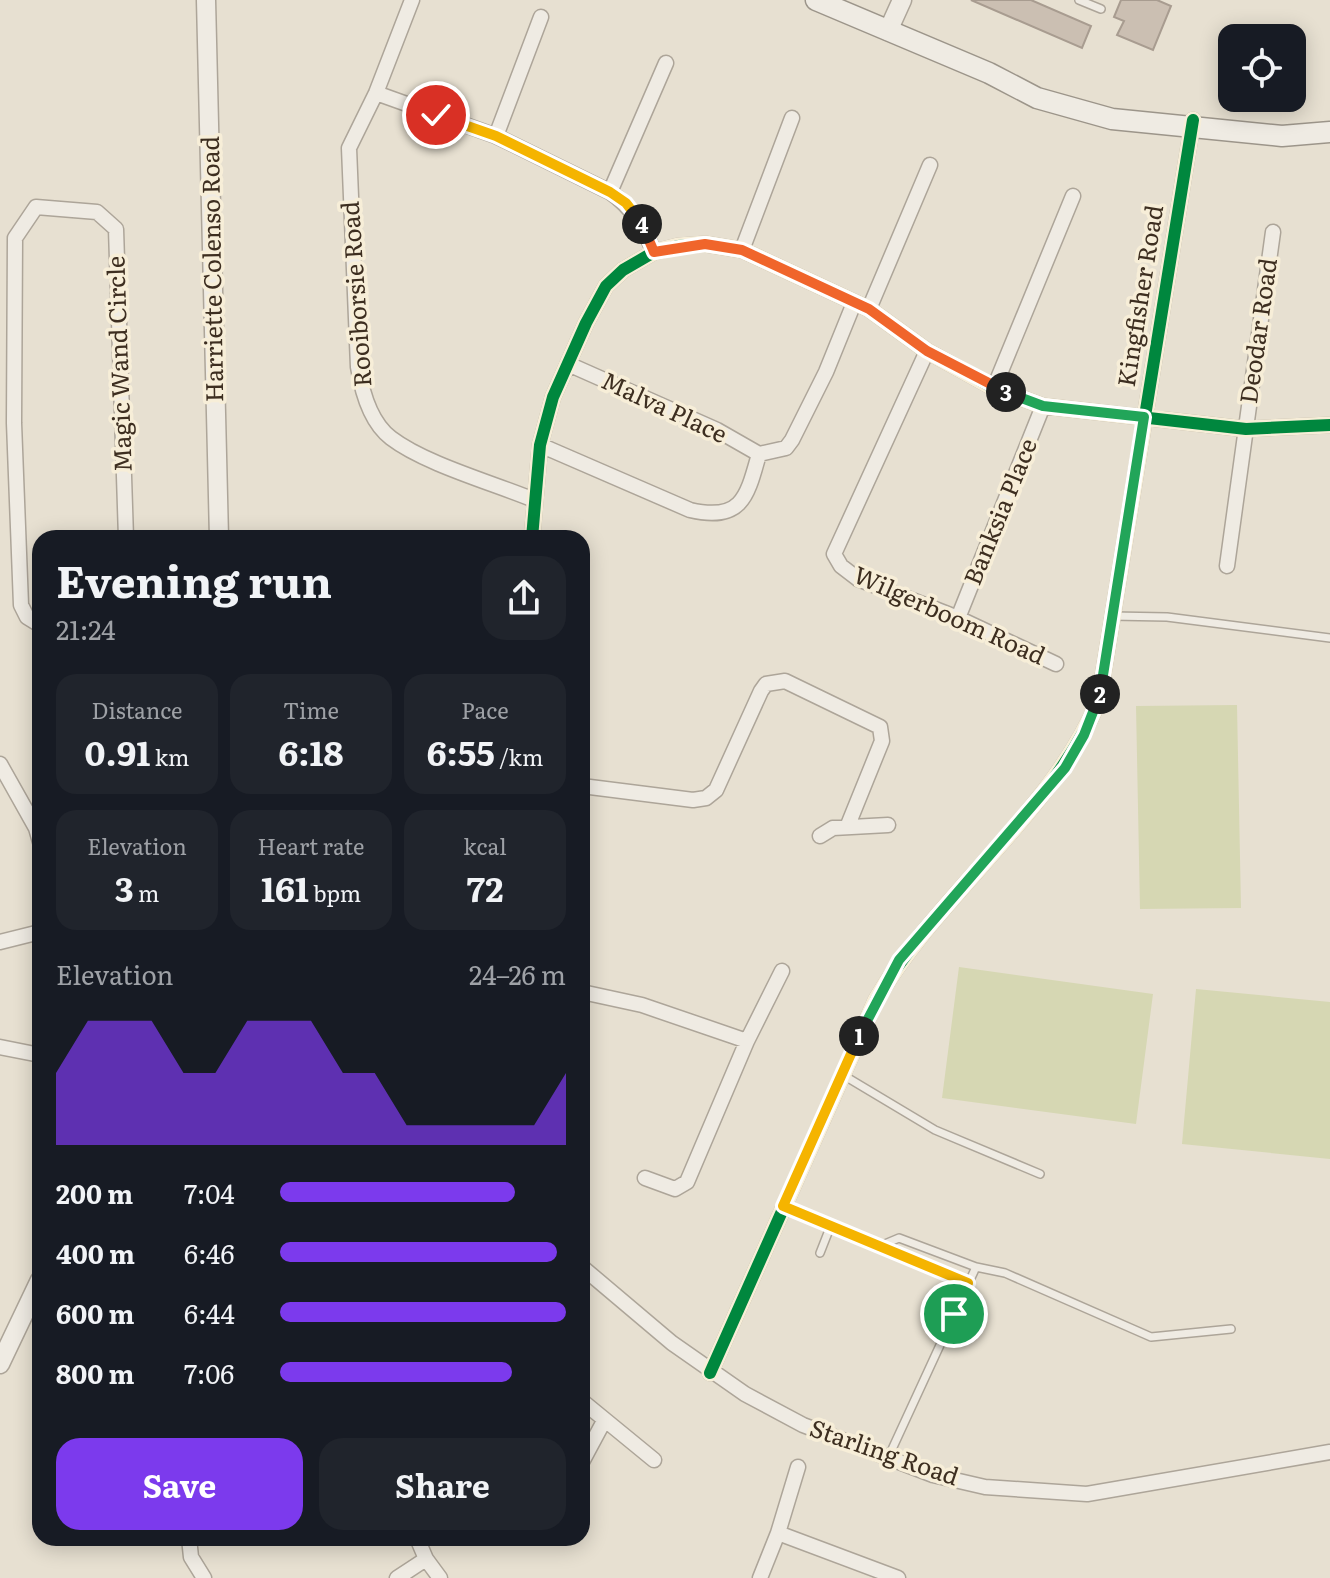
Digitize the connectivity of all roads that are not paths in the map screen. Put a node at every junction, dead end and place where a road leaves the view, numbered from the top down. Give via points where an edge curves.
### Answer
1 (206, 0) edge
2 (412, 0) edge
3 (816, 0) edge
4 (902, 0) edge
5 (1079, 0) edge
6 (1101, 9) dead end
7 (541, 17) dead end
8 (888, 31) junction
9 (666, 63) dead end
10 (376, 93) junction
11 (792, 118) dead end
12 (1192, 125) junction
13 (1330, 129) edge
14 (496, 136) junction
15 (930, 165) dead end
16 (610, 192) junction
17 (1073, 196) dead end
18 (1273, 232) dead end
19 (742, 250) junction
20 (654, 252) junction
21 (862, 306) junction
22 (927, 351) junction
23 (568, 364) junction
24 (994, 388) junction
25 (1043, 406) junction
26 (1144, 417) junction
27 (7, 422) edge
28 (1330, 425) edge
29 (1246, 429) junction
30 (540, 445) junction
31 (759, 454) junction
32 (534, 500) junction
33 (126, 530) edge
34 (219, 530) edge
35 (532, 530) edge
36 (1227, 566) dead end
37 (1112, 616) junction
38 (958, 618) junction
39 (32, 620) edge
40 (1330, 638) edge
41 (1056, 664) dead end
42 (0, 764) edge
43 (590, 787) edge
44 (32, 823) edge
45 (848, 825) junction
46 (888, 825) dead end
47 (820, 836) dead end
48 (32, 934) edge
49 (0, 942) edge
50 (782, 971) dead end
51 (590, 994) edge
52 (747, 1041) junction
53 (0, 1047) edge
54 (32, 1053) edge
55 (841, 1074) junction
56 (1040, 1174) dead end
57 (645, 1178) dead end
58 (783, 1206) junction
59 (831, 1225) junction
60 (880, 1246) junction
61 (820, 1253) dead end
62 (976, 1267) junction
63 (590, 1274) edge
64 (968, 1283) junction
65 (32, 1297) edge
66 (1231, 1329) dead end
67 (0, 1364) edge
68 (710, 1373) junction
69 (590, 1408) edge
70 (604, 1421) junction
71 (590, 1447) edge
72 (1330, 1452) edge
73 (888, 1458) junction
74 (654, 1460) dead end
75 (798, 1467) dead end
76 (778, 1533) junction
77 (190, 1546) edge
78 (420, 1546) edge
79 (426, 1559) junction
80 (204, 1578) edge
81 (397, 1578) edge
82 (440, 1578) edge
83 (760, 1578) edge
84 (898, 1578) edge

1 - 34 street, Harriette Colenso Road
2 - 10 street, Rooiborsie Road
3 - 8 main road
4 - 8 street
5 - 6 lane
7 - 14 street
8 - 12 main road via 989,73
9 - 16 street
10 - 14 street
10 - 32 street, Rooiborsie Road via 354,134 348,163 363,393 390,437
11 - 19 street
12 - 13 main road
12 - 26 street, Kingfisher Road
14 - 16 street
15 - 21 street
16 - 20 street via 640,221
17 - 24 street
18 - 29 street, Deodar Road
19 - 20 street via 705,244
19 - 21 street
20 - 23 street via 606,286
21 - 22 street
21 - 31 street via 789,445
22 - 24 street
22 - 38 street, Wilgerboom Road via 834,554 858,579
23 - 30 street
23 - 31 street, Malva Place
24 - 25 street
25 - 26 street
25 - 38 street, Banksia Place
26 - 29 street
26 - 37 street, Kingfisher Road
27 - 33 street, Magic Wand Circle via 15,238 36,207 97,212 116,229
27 - 39 street, Magic Wand Circle via 21,605
28 - 29 street
29 - 36 street, Deodar Road
30 - 31 street via 690,510 717,515 743,502
30 - 32 street
32 - 35 street
37 - 40 lane via 1167,617
37 - 55 street, Kingfisher Road via 1099,700 1065,768 899,960
38 - 41 street, Wilgerboom Road
42 - 44 street
43 - 45 street via 706,798 716,790 761,691 766,684 785,681 880,727 882,741
45 - 46 street
45 - 47 street
48 - 49 street
50 - 52 street
51 - 52 street via 642,1005
52 - 57 street via 687,1182 675,1189
53 - 54 street
55 - 56 lane via 935,1130
55 - 58 street, Kingfisher Road
58 - 59 lane
58 - 68 street, Kingfisher Road
59 - 60 lane
59 - 61 lane
60 - 62 lane via 899,1238
60 - 64 lane
62 - 64 lane
62 - 66 lane via 1005,1273 1151,1337
63 - 68 street, Starling Road
64 - 73 lane
65 - 67 street
68 - 73 street, Starling Road via 803,1425
69 - 70 street
70 - 71 street
70 - 74 street
72 - 73 street, Starling Road via 1087,1494 985,1487
75 - 76 street
76 - 83 street
76 - 84 street
77 - 80 street
78 - 79 street
79 - 81 street
79 - 82 street

